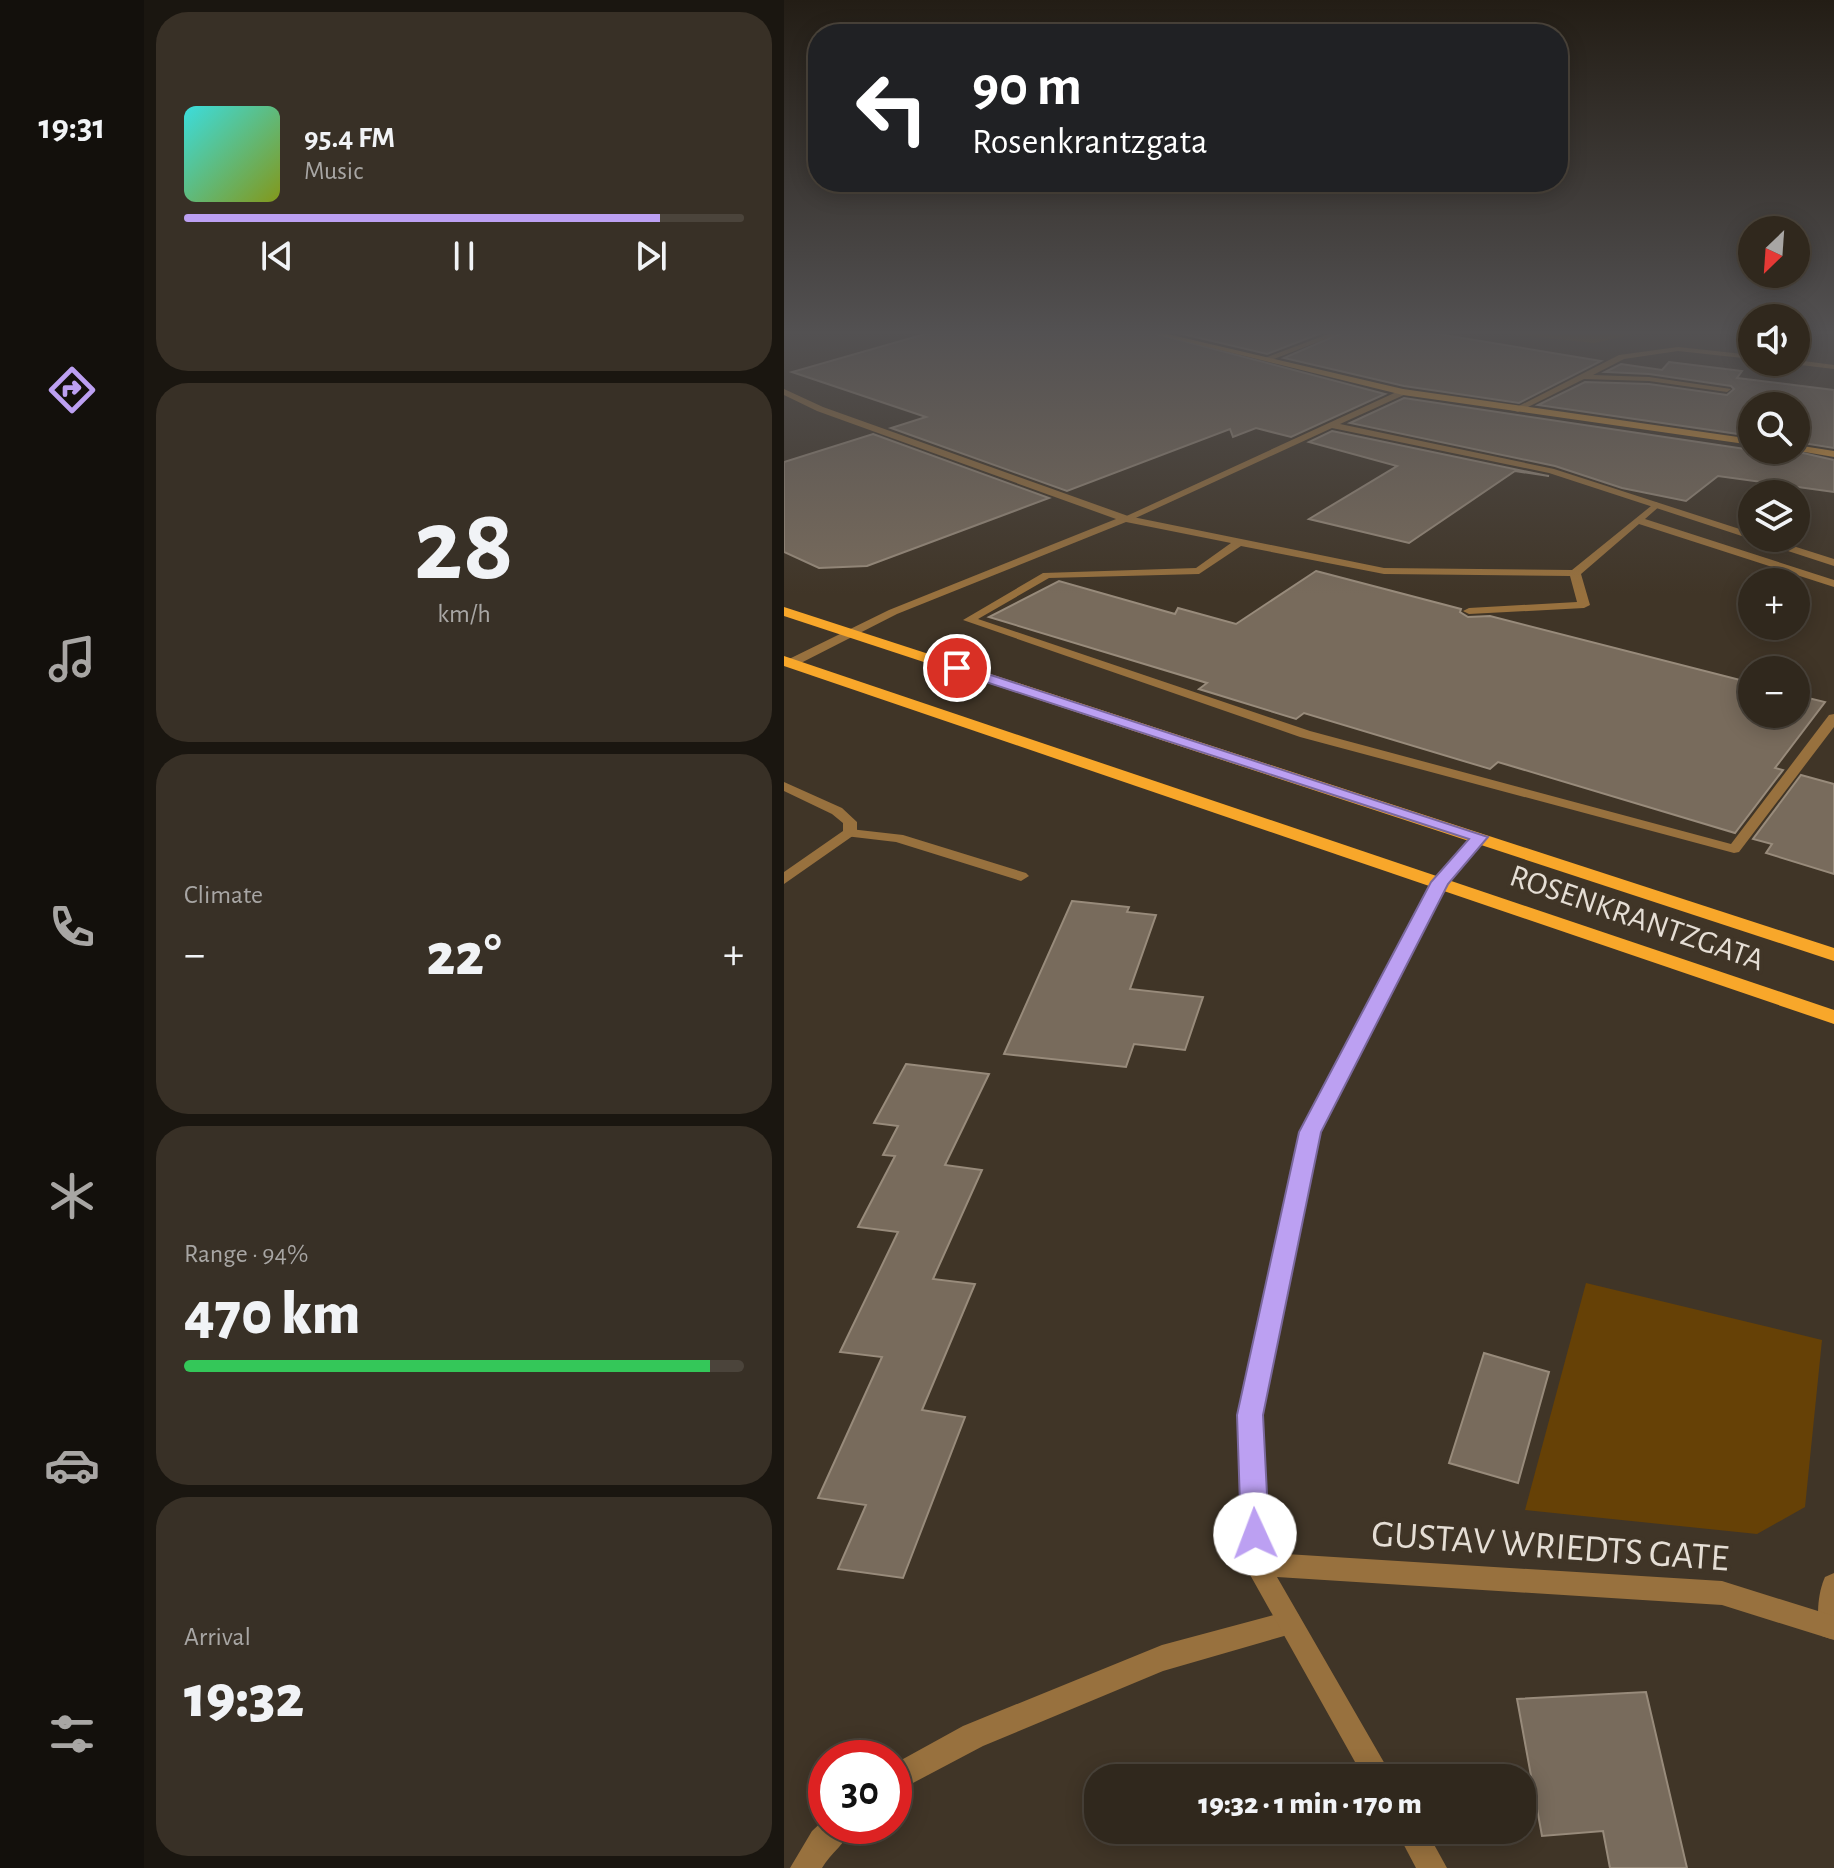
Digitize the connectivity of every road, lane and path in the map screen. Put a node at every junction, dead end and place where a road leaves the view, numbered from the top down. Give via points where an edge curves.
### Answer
1 (851, 420) edge
2 (1342, 420) edge
3 (1590, 420) edge
4 (1331, 425) junction
5 (1738, 440) edge
6 (1810, 450) edge
7 (1834, 454) edge
8 (1656, 505) junction
9 (1125, 519) junction
10 (1637, 520) junction
11 (1738, 531) edge
12 (1238, 543) junction
13 (1801, 552) edge
14 (1834, 563) edge
15 (1575, 573) junction
16 (1834, 584) edge
17 (784, 611) edge
18 (1469, 611) dead end
19 (849, 633) junction
20 (788, 662) edge
21 (1834, 718) edge
22 (784, 786) edge
23 (850, 833) junction
24 (1480, 837) junction
25 (1021, 876) dead end
26 (784, 879) edge
27 (1440, 882) junction
28 (1834, 955) edge
29 (1834, 1017) edge
30 (1256, 1564) junction
31 (1834, 1585) edge
32 (1289, 1623) junction
33 (1833, 1628) edge
34 (1371, 1764) edge
35 (912, 1769) edge
36 (820, 1844) edge
37 (1418, 1844) edge
38 (805, 1868) edge
39 (1432, 1868) edge

1 - 9 street
2 - 4 street
3 - 5 main road
4 - 8 street via 1551,471
4 - 9 street
6 - 7 main road
8 - 10 street
8 - 11 street
9 - 12 street
9 - 19 street
10 - 15 street
10 - 16 street
12 - 15 street via 1384,571
12 - 21 street via 1199,571 1047,575 969,620 1305,734 1734,849
13 - 14 street
15 - 18 street via 1584,605
17 - 19 main road, ROSENKRANTZGATA
19 - 20 street
19 - 24 main road, ROSENKRANTZGATA
20 - 27 main road, ROSENKRANTZGATA
22 - 23 street via 837,811 850,822
23 - 25 street via 898,838
23 - 26 street
24 - 27 street
24 - 28 main road, ROSENKRANTZGATA
27 - 29 main road, ROSENKRANTZGATA
27 - 30 street via 1310,1132 1250,1415
30 - 32 street
30 - 33 street, GUSTAV WRIEDTS GATE via 1722,1593
31 - 33 street
32 - 34 street
32 - 35 street via 1162,1658 973,1736
36 - 38 street
37 - 39 street

